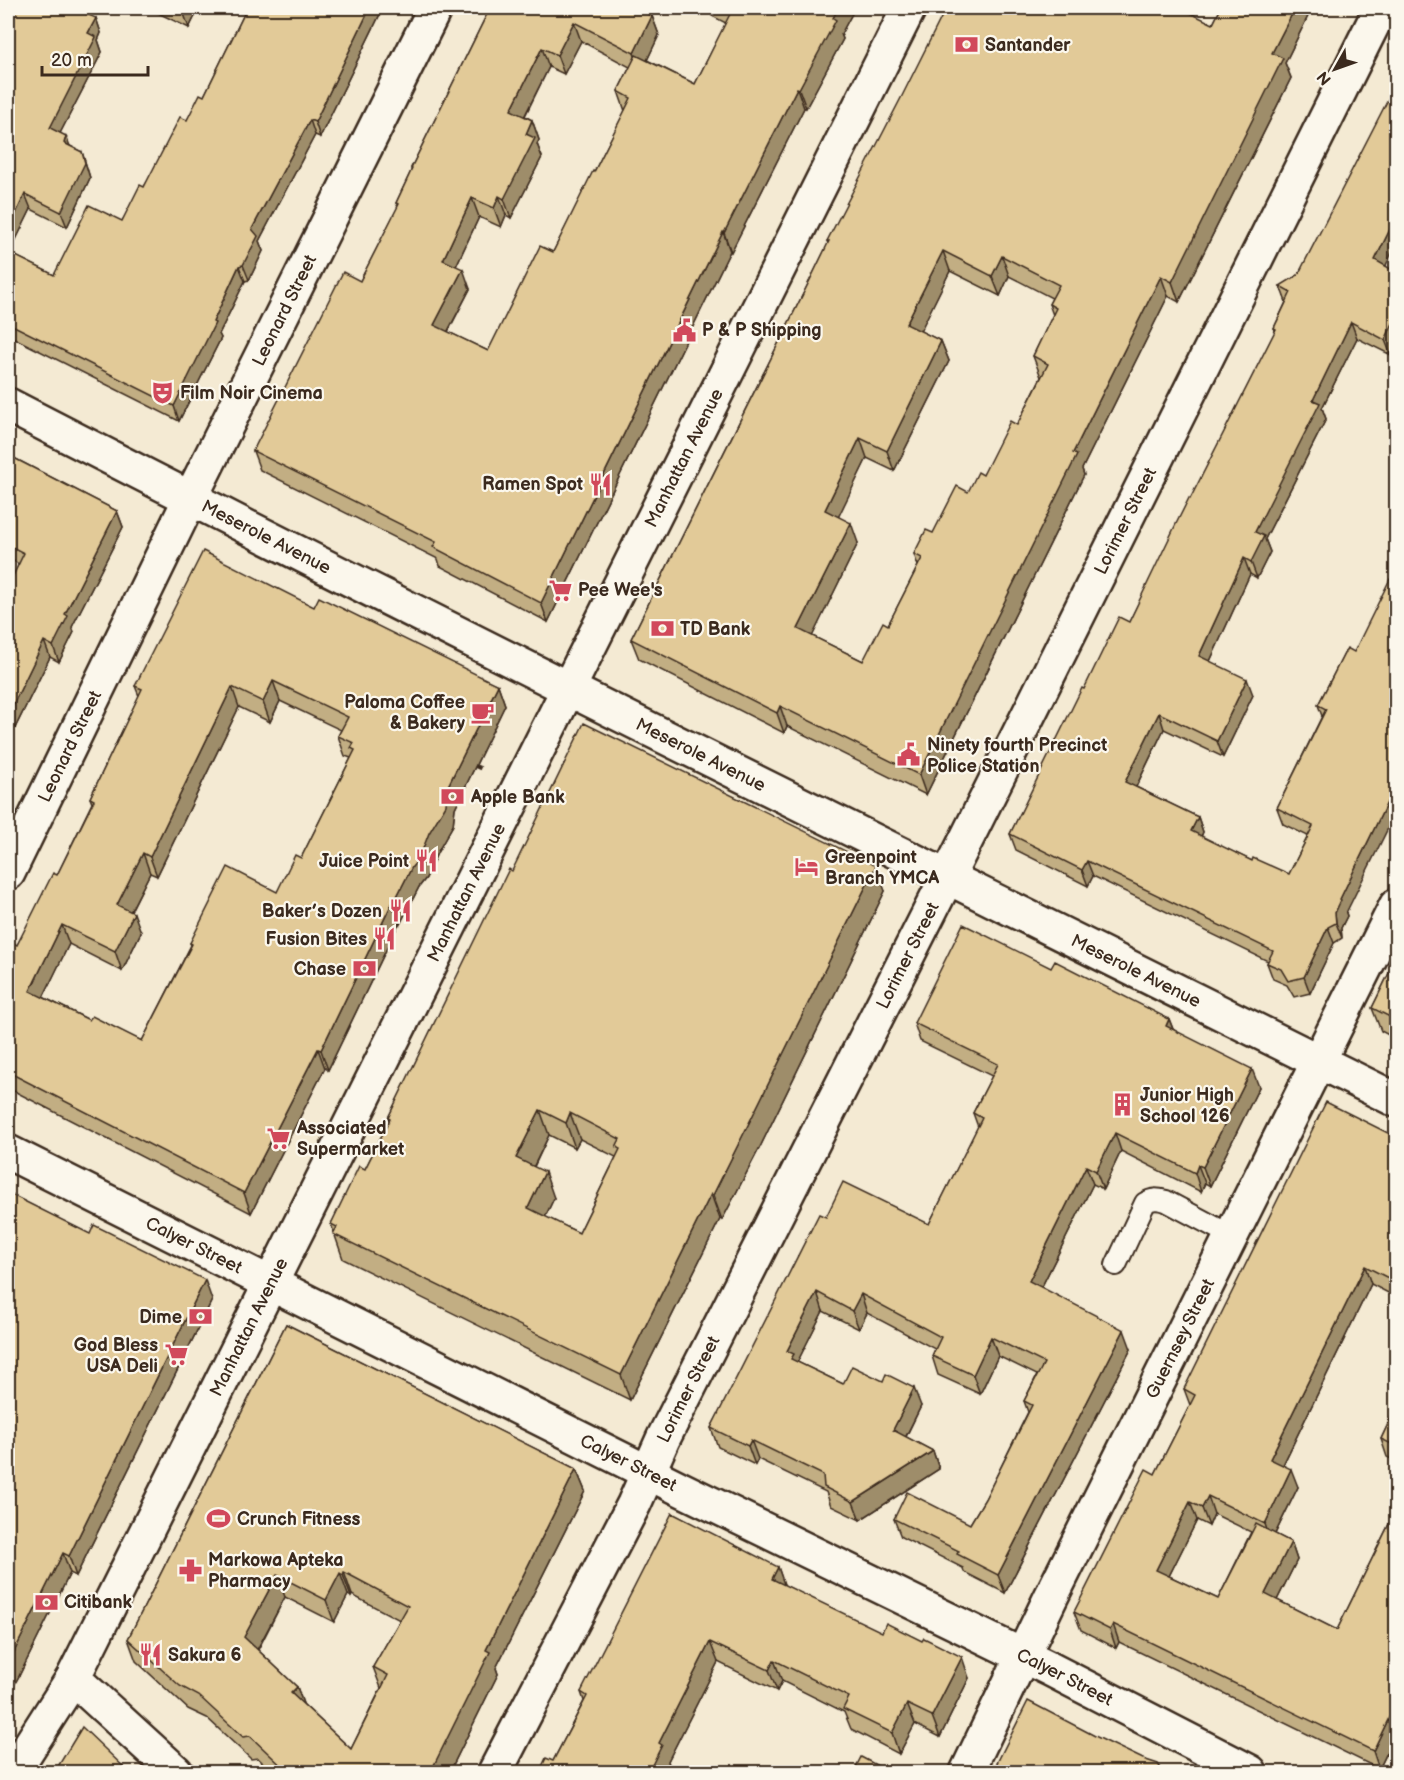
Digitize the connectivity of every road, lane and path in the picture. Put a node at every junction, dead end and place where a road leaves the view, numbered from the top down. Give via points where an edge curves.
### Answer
1 (435, 8) edge
2 (909, 8) edge
3 (1381, 8) edge
4 (8, 405) edge
5 (190, 499) junction
6 (569, 690) junction
7 (475, 766) dead end
8 (484, 770) dead end
9 (8, 873) edge
10 (948, 876) junction
11 (1396, 906) edge
12 (1319, 1061) junction
13 (1396, 1100) edge
14 (8, 1152) edge
15 (1232, 1236) junction
16 (1116, 1265) dead end
17 (271, 1283) junction
18 (648, 1472) junction
19 (1023, 1656) junction
20 (73, 1678) junction
21 (13, 1773) edge
22 (176, 1773) edge
23 (495, 1773) edge
24 (967, 1773) edge
25 (1250, 1773) edge

1 - 5 street, Leonard Street
2 - 6 street, Manhattan Avenue
3 - 10 street, Lorimer Street
4 - 5 street, Meserole Avenue
5 - 6 street, Meserole Avenue
5 - 9 street, Leonard Street
6 - 10 street, Meserole Avenue
6 - 17 street, Manhattan Avenue
7 - 8 path
10 - 12 street, Meserole Avenue
10 - 18 street, Lorimer Street
11 - 12 street, Guernsey Street
12 - 13 street, Meserole Avenue
12 - 15 street, Guernsey Street
14 - 17 street, Calyer Street
15 - 16 lane via 1166,1201 1149,1200
15 - 19 street, Guernsey Street
17 - 18 street, Calyer Street
17 - 20 street, Manhattan Avenue
18 - 19 street, Calyer Street
18 - 23 street, Lorimer Street
19 - 24 street, Guernsey Street
19 - 25 street, Calyer Street
20 - 21 street, Manhattan Avenue
20 - 22 street

